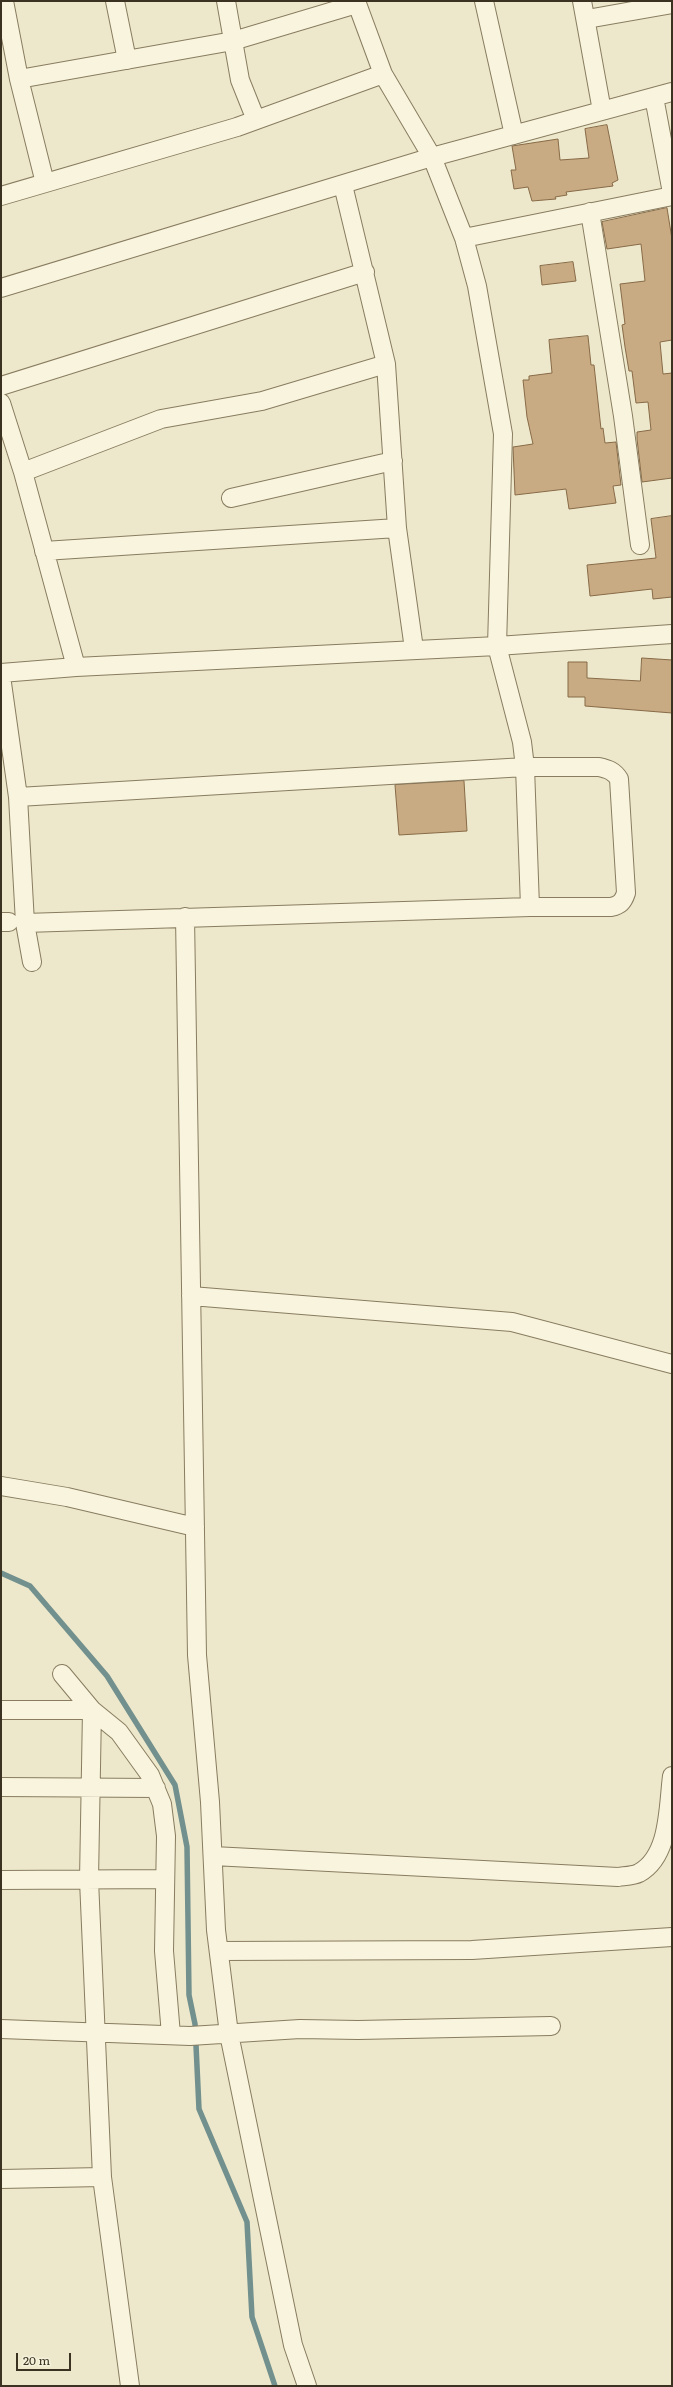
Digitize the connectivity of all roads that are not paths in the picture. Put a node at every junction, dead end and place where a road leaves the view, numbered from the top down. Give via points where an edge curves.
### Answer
1 (4, 1) edge
2 (115, 1) edge
3 (226, 1) edge
4 (484, 1) edge
5 (582, 1) edge
6 (357, 3) edge
7 (672, 4) edge
8 (587, 19) junction
9 (233, 42) junction
10 (127, 60) junction
11 (383, 74) junction
12 (19, 79) junction
13 (672, 92) edge
14 (654, 97) junction
15 (602, 111) junction
16 (256, 120) junction
17 (514, 135) junction
18 (432, 157) junction
19 (45, 183) junction
20 (343, 185) junction
21 (672, 195) edge
22 (1, 196) edge
23 (590, 212) junction
24 (464, 238) junction
25 (365, 272) junction
26 (1, 288) edge
27 (386, 364) junction
28 (1, 386) edge
29 (1, 403) edge
30 (393, 461) junction
31 (23, 472) junction
32 (231, 498) dead end
33 (397, 528) junction
34 (640, 544) dead end
35 (44, 551) junction
36 (672, 634) edge
37 (497, 646) junction
38 (414, 649) junction
39 (76, 667) junction
40 (1, 675) edge
41 (525, 767) junction
42 (18, 797) junction
43 (530, 907) junction
44 (184, 918) junction
45 (12, 922) edge
46 (32, 962) dead end
47 (191, 1296) junction
48 (672, 1364) edge
49 (1, 1486) edge
50 (195, 1527) junction
51 (62, 1674) dead end
52 (1, 1710) edge
53 (92, 1710) junction
54 (672, 1776) edge
55 (90, 1786) junction
56 (1, 1787) edge
57 (156, 1788) junction
58 (213, 1856) junction
59 (165, 1879) junction
60 (1, 1880) edge
61 (89, 1880) junction
62 (672, 1937) edge
63 (218, 1951) junction
64 (551, 2026) dead end
65 (1, 2029) edge
66 (96, 2031) junction
67 (229, 2034) junction
68 (171, 2035) junction
69 (102, 2177) junction
70 (1, 2179) edge
71 (130, 2386) edge
72 (307, 2386) edge

1 - 12 street
2 - 10 street
3 - 9 street
4 - 17 street
5 - 8 street
6 - 9 street
6 - 11 street
7 - 8 street
8 - 15 street
9 - 10 street
9 - 16 street via 240,80
10 - 12 street
11 - 16 street
11 - 18 street
12 - 19 street
13 - 14 street
14 - 15 street
14 - 21 street
15 - 17 street
16 - 19 street
17 - 18 street
18 - 20 street
18 - 24 street
19 - 22 street
20 - 25 street
20 - 26 street
21 - 23 street
23 - 24 street
23 - 34 street via 623,416
24 - 37 street via 477,286 503,434
25 - 27 street
25 - 28 street
27 - 30 street
27 - 31 street via 262,401 161,419
29 - 31 street
30 - 32 street
30 - 33 street
31 - 35 street
33 - 35 street
33 - 38 street
35 - 39 street
36 - 37 street
37 - 38 street
37 - 41 street via 522,742
38 - 39 street
39 - 40 street
40 - 42 street
41 - 42 street
41 - 43 street
41 - 43 street via 599,767 616,774 619,779 626,893 619,905 611,907
42 - 45 street
43 - 44 street
44 - 45 street
44 - 47 street
45 - 46 street
47 - 48 street via 512,1322
47 - 50 street
49 - 50 street via 67,1497
50 - 58 street via 197,1655
51 - 53 street
52 - 53 street
53 - 55 street
53 - 57 street via 120,1732
54 - 58 street via 662,1848 653,1863 638,1873 618,1877
55 - 56 street
55 - 57 street
55 - 61 street
57 - 59 street via 162,1804 166,1836
58 - 63 street
59 - 61 street
59 - 68 street via 164,1951
60 - 61 street
61 - 66 street
62 - 63 street via 472,1950
63 - 67 street
64 - 67 street via 300,2029
65 - 66 street
66 - 68 street
66 - 69 street
67 - 68 street
67 - 72 street via 294,2345
69 - 70 street
69 - 71 street

